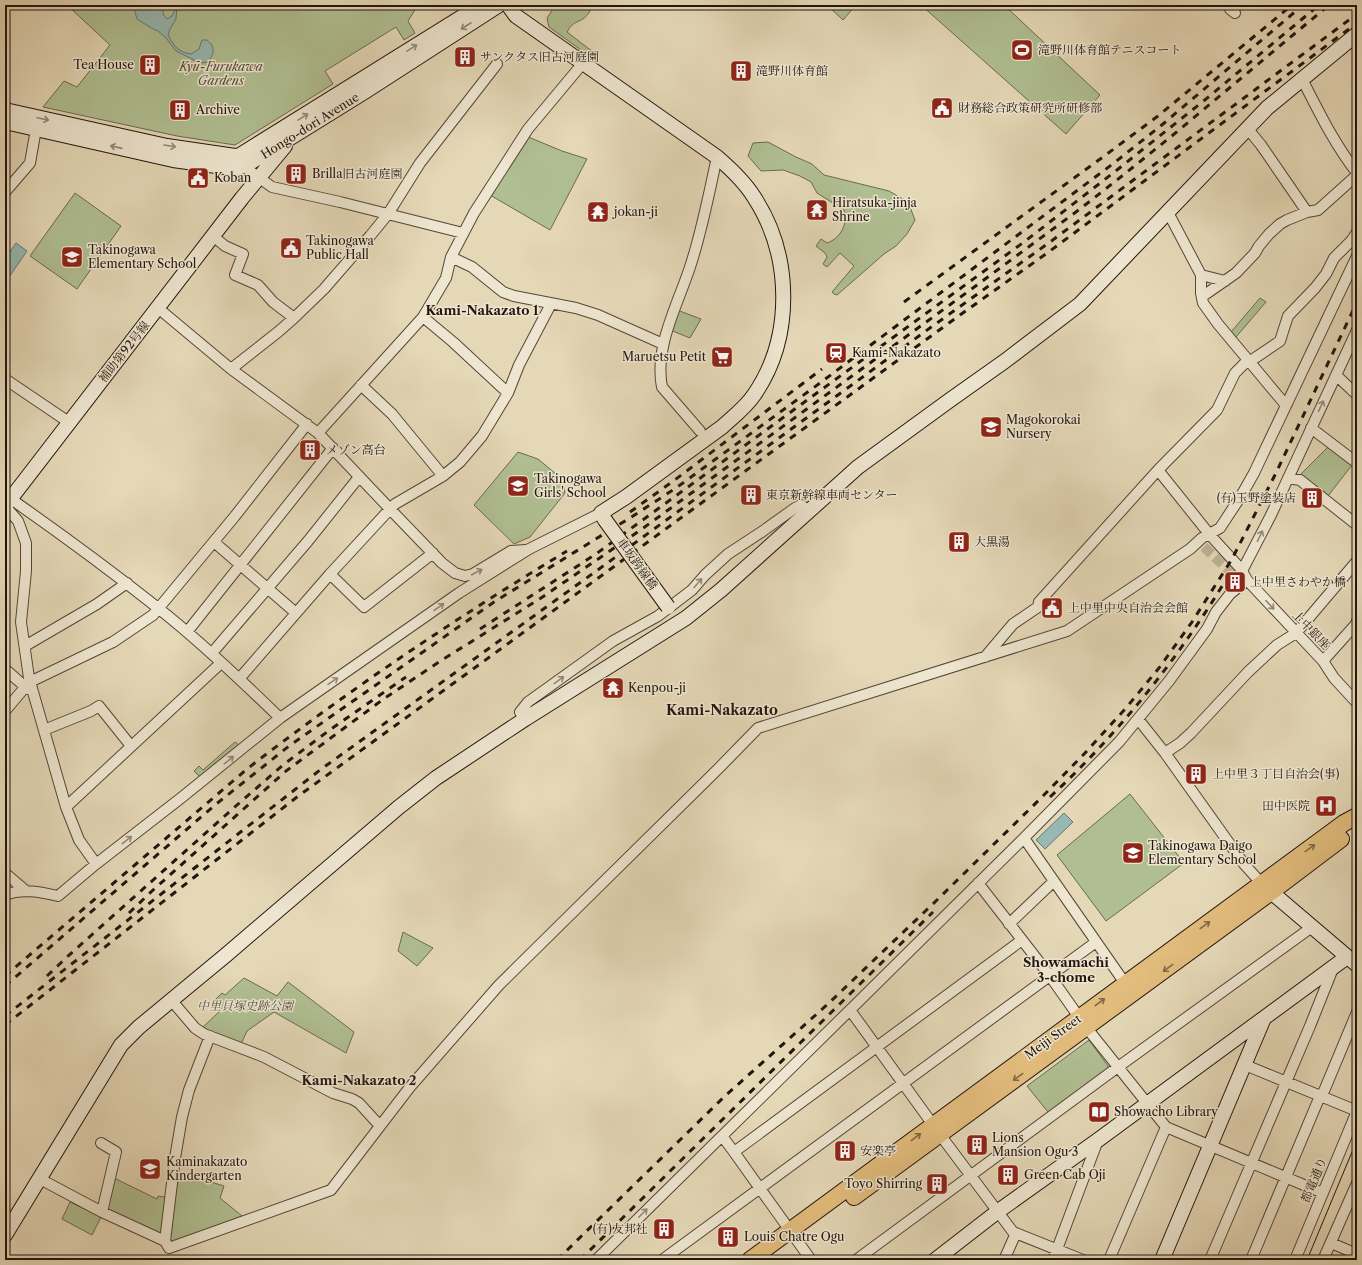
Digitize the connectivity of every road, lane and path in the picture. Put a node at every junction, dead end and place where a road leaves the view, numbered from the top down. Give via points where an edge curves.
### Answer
1 (481, 5) edge
2 (499, 5) edge
3 (508, 5) edge
4 (1357, 34) edge
5 (583, 63) junction
6 (496, 64) dead end
7 (1301, 79) junction
8 (5, 110) edge
9 (5, 122) edge
10 (1247, 128) junction
11 (36, 129) junction
12 (276, 134) junction
13 (295, 136) junction
14 (218, 153) junction
15 (264, 154) junction
16 (717, 156) junction
17 (252, 173) junction
18 (1357, 174) edge
19 (5, 192) edge
20 (1307, 212) junction
21 (388, 214) junction
22 (1166, 214) junction
23 (1357, 232) edge
24 (463, 233) junction
25 (213, 236) junction
26 (1357, 256) edge
27 (451, 257) junction
28 (1201, 275) junction
29 (1225, 281) junction
30 (1203, 296) junction
31 (551, 304) junction
32 (158, 308) junction
33 (423, 317) junction
34 (294, 318) junction
35 (1357, 330) edge
36 (663, 344) junction
37 (1249, 362) junction
38 (231, 369) junction
39 (1336, 375) junction
40 (5, 379) edge
41 (361, 385) junction
42 (508, 393) junction
43 (1357, 395) edge
44 (1287, 404) junction
45 (70, 423) junction
46 (307, 424) junction
47 (1311, 428) junction
48 (700, 431) dead end
49 (318, 433) junction
50 (333, 448) junction
51 (1357, 463) edge
52 (1158, 470) junction
53 (442, 476) junction
54 (359, 477) junction
55 (1288, 478) junction
56 (7, 504) edge
57 (390, 509) junction
58 (809, 511) junction
59 (603, 517) junction
60 (1357, 525) edge
61 (1210, 535) junction
62 (214, 542) junction
63 (529, 550) junction
64 (433, 553) junction
65 (1357, 562) edge
66 (241, 564) junction
67 (330, 574) junction
68 (1245, 575) junction
69 (126, 583) junction
70 (268, 588) junction
71 (159, 608) junction
72 (668, 608) junction
73 (296, 613) junction
74 (1357, 621) edge
75 (187, 632) junction
76 (1296, 633) junction
77 (25, 646) junction
78 (212, 653) junction
79 (985, 657) junction
80 (1323, 661) junction
81 (221, 663) junction
82 (5, 669) edge
83 (239, 679) junction
84 (30, 687) junction
85 (1357, 703) edge
86 (5, 711) edge
87 (280, 718) junction
88 (1138, 719) junction
89 (525, 720) junction
90 (44, 730) junction
91 (131, 746) junction
92 (1165, 753) junction
93 (66, 807) junction
94 (1357, 816) edge
95 (1357, 828) edge
96 (1024, 838) junction
97 (96, 864) junction
98 (5, 873) edge
99 (1054, 882) junction
100 (978, 883) junction
101 (1267, 888) junction
102 (26, 891) junction
103 (5, 895) edge
104 (1009, 924) junction
105 (1312, 927) junction
106 (1022, 940) junction
107 (1096, 942) junction
108 (1352, 961) edge
109 (1334, 966) junction
110 (1050, 976) junction
111 (1128, 989) junction
112 (172, 1001) junction
113 (850, 1010) junction
114 (1357, 1012) edge
115 (1265, 1018) junction
116 (1083, 1022) junction
117 (210, 1036) junction
118 (876, 1046) junction
119 (1245, 1065) junction
120 (1118, 1067) junction
121 (1286, 1082) junction
122 (903, 1084) junction
123 (1320, 1096) junction
124 (1147, 1104) junction
125 (1357, 1111) edge
126 (380, 1126) junction
127 (1166, 1127) junction
128 (936, 1130) junction
129 (722, 1136) junction
130 (1098, 1140) junction
131 (101, 1143) dead end
132 (1211, 1145) junction
133 (734, 1152) junction
134 (1252, 1162) junction
135 (971, 1175) junction
136 (1286, 1177) junction
137 (40, 1179) junction
138 (1357, 1183) edge
139 (760, 1188) junction
140 (1323, 1193) junction
141 (1352, 1206) edge
142 (102, 1212) junction
143 (997, 1212) junction
144 (1016, 1233) junction
145 (5, 1235) edge
146 (793, 1235) junction
147 (165, 1241) junction
148 (1331, 1243) junction
149 (1058, 1249) junction
150 (1357, 1254) edge
151 (596, 1260) edge
152 (662, 1260) edge
153 (750, 1260) edge
154 (768, 1260) edge
155 (811, 1260) edge
156 (856, 1260) edge
157 (935, 1260) edge
158 (1004, 1260) edge
159 (1053, 1260) edge
160 (1083, 1260) edge
161 (1109, 1260) edge
162 (1162, 1260) edge
163 (1210, 1260) edge
164 (1251, 1260) edge
165 (1295, 1260) edge
166 (1323, 1260) edge

12 -> 1 street, Hongo-dori Avenue
2 -> 13 street, Hongo-dori Avenue
3 - 5 street via 516,16
4 - 7 street
5 - 16 street
5 - 24 street via 528,129
6 - 21 street via 420,163
7 - 10 street
7 - 18 street via 1327,128
8 -> 14 street, Hongo-dori Avenue via 168,146
9 - 11 street
10 - 20 street
10 - 22 street
17 -> 11 street via 235,168 173,160
11 - 19 street via 30,163
12 - 14 street, Hongo-dori Avenue via 240,155
12 - 15 street, 補助第92号線
13 - 15 street, Hongo-dori Avenue
13 - 17 street, 補助第92号線
14 - 17 street
15 - 17 street, 補助第92号線
16 - 36 street via 690,266
16 - 59 street via 754,196 772,232 779,255 783,279 781,328 770,363 754,396 734,417
17 - 21 street via 268,185 277,188
17 - 25 street, 補助第92号線 via 242,198
18 - 20 street via 1318,210
20 - 29 street via 1287,220 1269,234 1255,254
21 - 24 street
21 - 34 street via 324,289
22 - 28 street
22 - 58 street via 1080,304 858,467
23 - 37 street via 1334,258 1315,288 1288,316 1280,341
24 - 27 street
25 - 32 street, 補助第92号線
25 - 34 street via 225,246 243,254 235,275 258,285 273,302
26 - 44 street
27 - 31 street via 472,267 503,292
27 - 33 street via 446,278
28 - 29 street
28 - 30 street
29 - 30 street
30 - 37 street via 1203,302 1218,324
31 - 36 street via 598,315
31 - 42 street via 519,365
32 - 38 street
32 - 45 street, 補助第92号線
33 - 41 street
33 - 42 street
34 - 38 street
35 - 39 street
36 - 48 street via 660,380 662,387
37 - 44 street
37 - 52 street via 1235,373 1217,410
38 - 46 street
39 - 43 street
47 -> 39 street
40 - 45 street
41 - 49 street
41 - 53 street via 392,414
42 - 53 street via 482,436 460,462
44 - 61 street via 1241,496 1220,528
45 - 56 street, 補助第92号線
46 - 49 street
46 - 62 street
47 - 51 street
47 - 55 street
49 - 50 street
50 - 54 street
50 - 66 street
52 - 61 street, 上中銀座
52 - 79 street via 1039,602 1038,607 1013,624
53 - 57 street
54 - 57 street
54 - 70 street
55 - 60 street via 1300,480
68 -> 55 street
56 - 69 street
56 - 77 street via 18,521 26,543 21,622
57 - 64 street
57 - 67 street
72 -> 58 street via 692,590 728,554 795,508 801,505
58 - 89 street via 722,590 686,618
59 - 63 street
59 - 72 street, 車坂跨線橋, bridge
61 - 68 street, 上中銀座
61 - 79 street via 1067,631
62 - 66 street
62 - 71 street
64 -> 63 street via 455,573 465,576 473,574 511,551
87 -> 63 street via 459,593
64 - 67 street via 364,607
65 - 76 street
66 - 70 street
66 - 75 street
67 - 73 street
68 -> 76 street, 上中銀座
68 - 88 street
69 - 71 street
69 - 77 street via 97,604
70 - 73 street
70 - 78 street
71 - 75 street
71 - 84 street via 153,615 113,642
89 -> 72 street via 520,712 528,702 613,641
73 - 83 street
74 - 80 street
75 - 78 street
76 - 80 street, 上中銀座
76 - 92 street via 1254,666 1191,733
77 - 84 street
78 - 81 street
79 - 126 street via 758,728 499,985 410,1087
80 - 85 street, 上中銀座 via 1334,678
81 - 83 street
81 - 91 street
82 - 84 street
83 - 87 street
84 - 86 street
84 - 90 street
97 -> 87 street
88 - 92 street
88 - 96 street via 1119,742
89 - 112 street via 436,778 405,802
90 - 91 street via 99,706
90 - 93 street
91 - 93 street
92 - 101 street via 1244,864
93 - 97 street via 79,840
101 -> 94 main road, Meiji Street via 1344,823
95 - 101 main road, Meiji Street
96 - 99 street
96 - 100 street
97 - 102 street via 58,896
98 - 102 street
99 - 104 street
99 - 107 street
100 - 104 street
100 - 113 street
101 - 105 street
101 - 111 main road, Meiji Street
102 - 103 street via 14,891
104 - 106 street
105 - 108 street
105 - 120 street
106 - 110 street
106 - 118 street
107 - 110 street
107 - 111 street
108 - 109 street
109 - 115 street
109 - 121 street
110 - 116 street
110 - 122 street
111 - 116 main road, Meiji Street
112 - 117 street via 196,1028
112 - 137 street via 121,1045
113 - 118 street
113 - 129 street
114 - 123 street
115 - 119 street
115 - 124 street
116 - 120 street
116 - 128 main road, Meiji Street
117 - 126 street via 264,1057 333,1093 352,1099
117 - 147 street via 189,1090 182,1117
118 - 122 street
118 - 133 street
119 - 121 street
119 - 132 street
120 - 124 street
120 - 135 street
121 - 123 street
121 - 134 street
122 - 128 street
122 - 139 street
123 - 125 street
123 - 136 street
124 - 127 street
124 - 130 street
125 - 140 street, 都電通り
126 - 147 street via 331,1190 169,1248
127 - 132 street
127 - 161 street
128 - 135 street
128 - 146 main road, Meiji Street
129 - 133 street
151 -> 129 street
130 - 143 street
130 - 149 street
131 - 142 street via 116,1152
132 - 134 street
132 - 162 street
133 - 139 street
134 - 136 street
134 - 163 street
135 - 143 street
135 - 156 street
136 - 140 street
136 - 164 street
137 - 142 street
137 - 145 street
138 - 141 street
139 - 146 street
139 - 152 street
140 - 165 street, 都電通り
141 - 148 street
142 - 147 street
143 - 144 street
143 - 157 street
144 - 149 street
144 - 158 street
146 - 153 main road, Meiji Street
146 - 154 main road, Meiji Street
146 - 155 street
148 - 150 street
148 - 166 street
149 - 159 street
149 - 160 street

